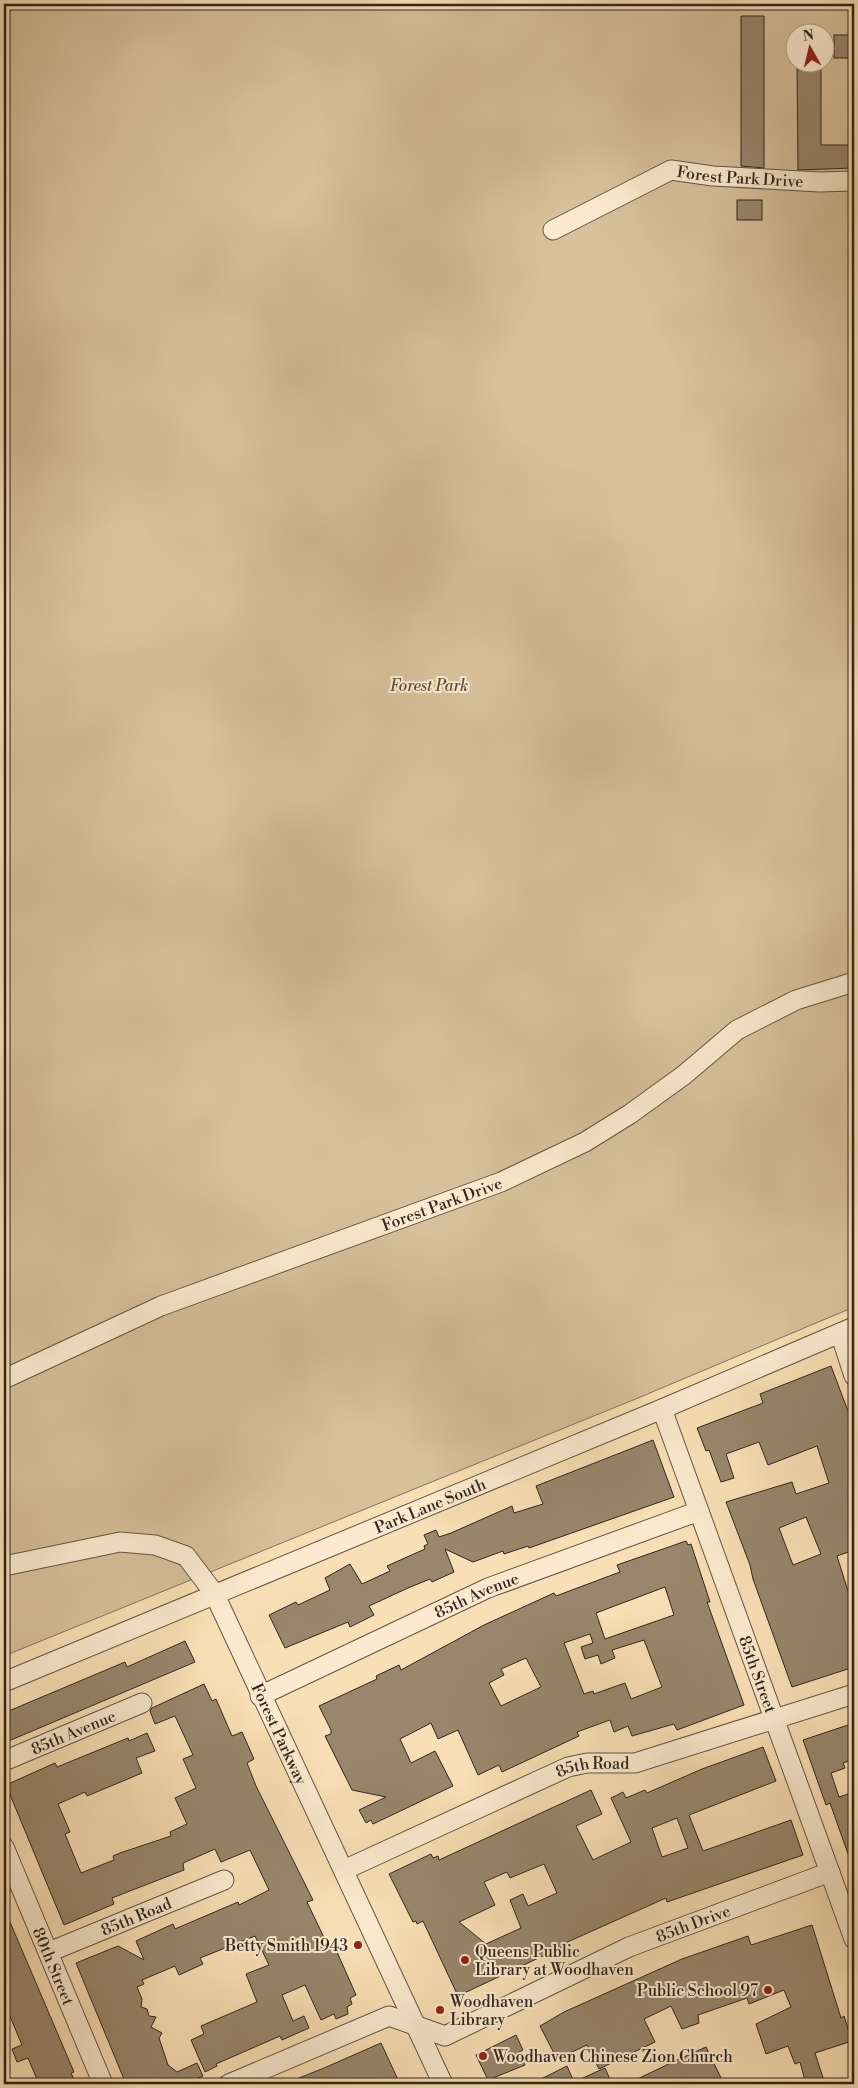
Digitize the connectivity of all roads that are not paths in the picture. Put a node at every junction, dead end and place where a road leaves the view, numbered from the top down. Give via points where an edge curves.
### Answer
1 (854, 181) edge
2 (553, 230) dead end
3 (854, 982) edge
4 (847, 1330) edge
5 (854, 1376) edge
6 (4, 1379) edge
7 (662, 1409) junction
8 (699, 1511) junction
9 (4, 1566) edge
10 (214, 1593) junction
11 (4, 1682) edge
12 (854, 1694) edge
13 (260, 1696) junction
14 (142, 1703) dead end
15 (774, 1720) junction
16 (4, 1761) edge
17 (4, 1847) edge
18 (344, 1870) junction
19 (830, 1872) junction
20 (224, 1880) dead end
21 (854, 1939) edge
22 (48, 1952) junction
23 (415, 2026) junction
24 (103, 2084) edge
25 (229, 2084) edge
26 (443, 2084) edge

1 - 2 street, Forest Park Drive via 713,176 671,170
3 - 6 street, Forest Park Drive via 796,1000 737,1030 684,1075 630,1114 585,1142 501,1182 161,1306
4 - 5 street
4 - 7 street, Park Lane South
7 - 8 street, 85th Street
7 - 10 street, Park Lane South
8 - 13 street, 85th Avenue via 488,1588
8 - 15 street, 85th Street
9 - 10 street, Forest Parkway via 120,1542 155,1545 186,1556
10 - 11 street, Park Lane South
10 - 13 street, Forest Parkway
12 - 15 street, 85th Road
13 - 18 street, Forest Parkway
14 - 16 street, 85th Avenue
15 - 18 street, 85th Road via 635,1763 587,1762 568,1767
15 - 19 street, 85th Street
17 - 22 street, 80th Street
18 - 23 street, Forest Parkway
19 - 21 street, 85th Street
19 - 23 street, 85th Drive via 628,1948 445,2036
20 - 22 street, 85th Road
22 - 24 street, 80th Street
23 - 25 street, 85th Drive via 389,2016
23 - 26 street, Forest Parkway

